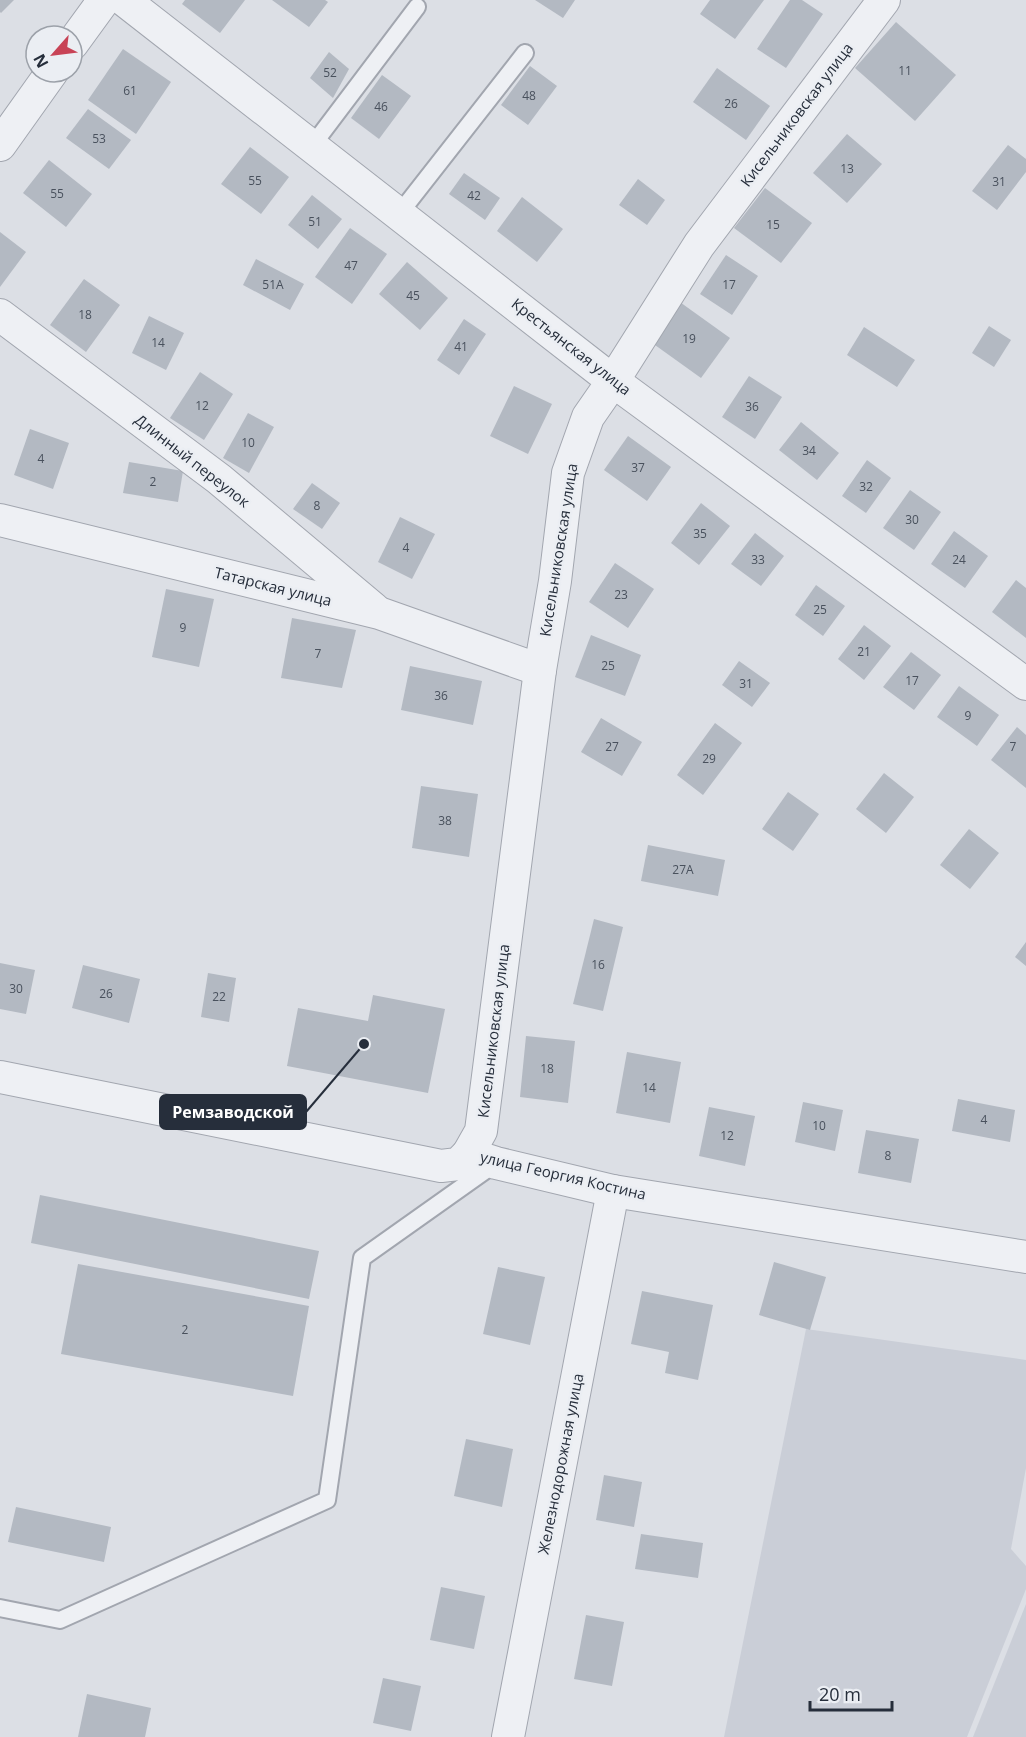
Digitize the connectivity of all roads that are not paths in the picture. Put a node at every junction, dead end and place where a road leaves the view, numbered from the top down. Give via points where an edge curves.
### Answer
1 (104, 0) edge
2 (124, 0) edge
3 (884, 0) edge
4 (417, 7) dead end
5 (84, 28) edge
6 (525, 53) dead end
7 (43, 84) edge
8 (0, 145) edge
9 (312, 146) junction
10 (399, 214) junction
11 (0, 315) edge
12 (613, 381) junction
13 (0, 520) edge
14 (380, 613) junction
15 (540, 670) junction
16 (1026, 684) edge
17 (1, 1084) edge
18 (482, 1158) junction
19 (613, 1191) junction
20 (1026, 1257) edge
21 (0, 1608) edge
22 (508, 1737) edge

1 - 5 street
2 - 9 street, Крестьянская улица
3 - 12 street, Кисельниковская улица via 699,245
4 - 9 lane
6 - 10 lane
7 - 8 street
9 - 10 street, Крестьянская улица
10 - 12 street, Крестьянская улица
11 - 14 street, Длинный переулок via 219,479
12 - 15 street, Кисельниковская улица via 588,417 568,473
12 - 16 street, Крестьянская улица
13 - 14 street, Татарская улица
14 - 15 street, Татарская улица
15 - 18 street, Кисельниковская улица via 481,1131
17 - 18 street, улица Георгия Костина via 441,1166
18 - 19 street, улица Георгия Костина
18 - 21 lane via 362,1258 327,1500 60,1620
19 - 20 street, улица Георгия Костина
19 - 22 street, Железнодорожная улица

